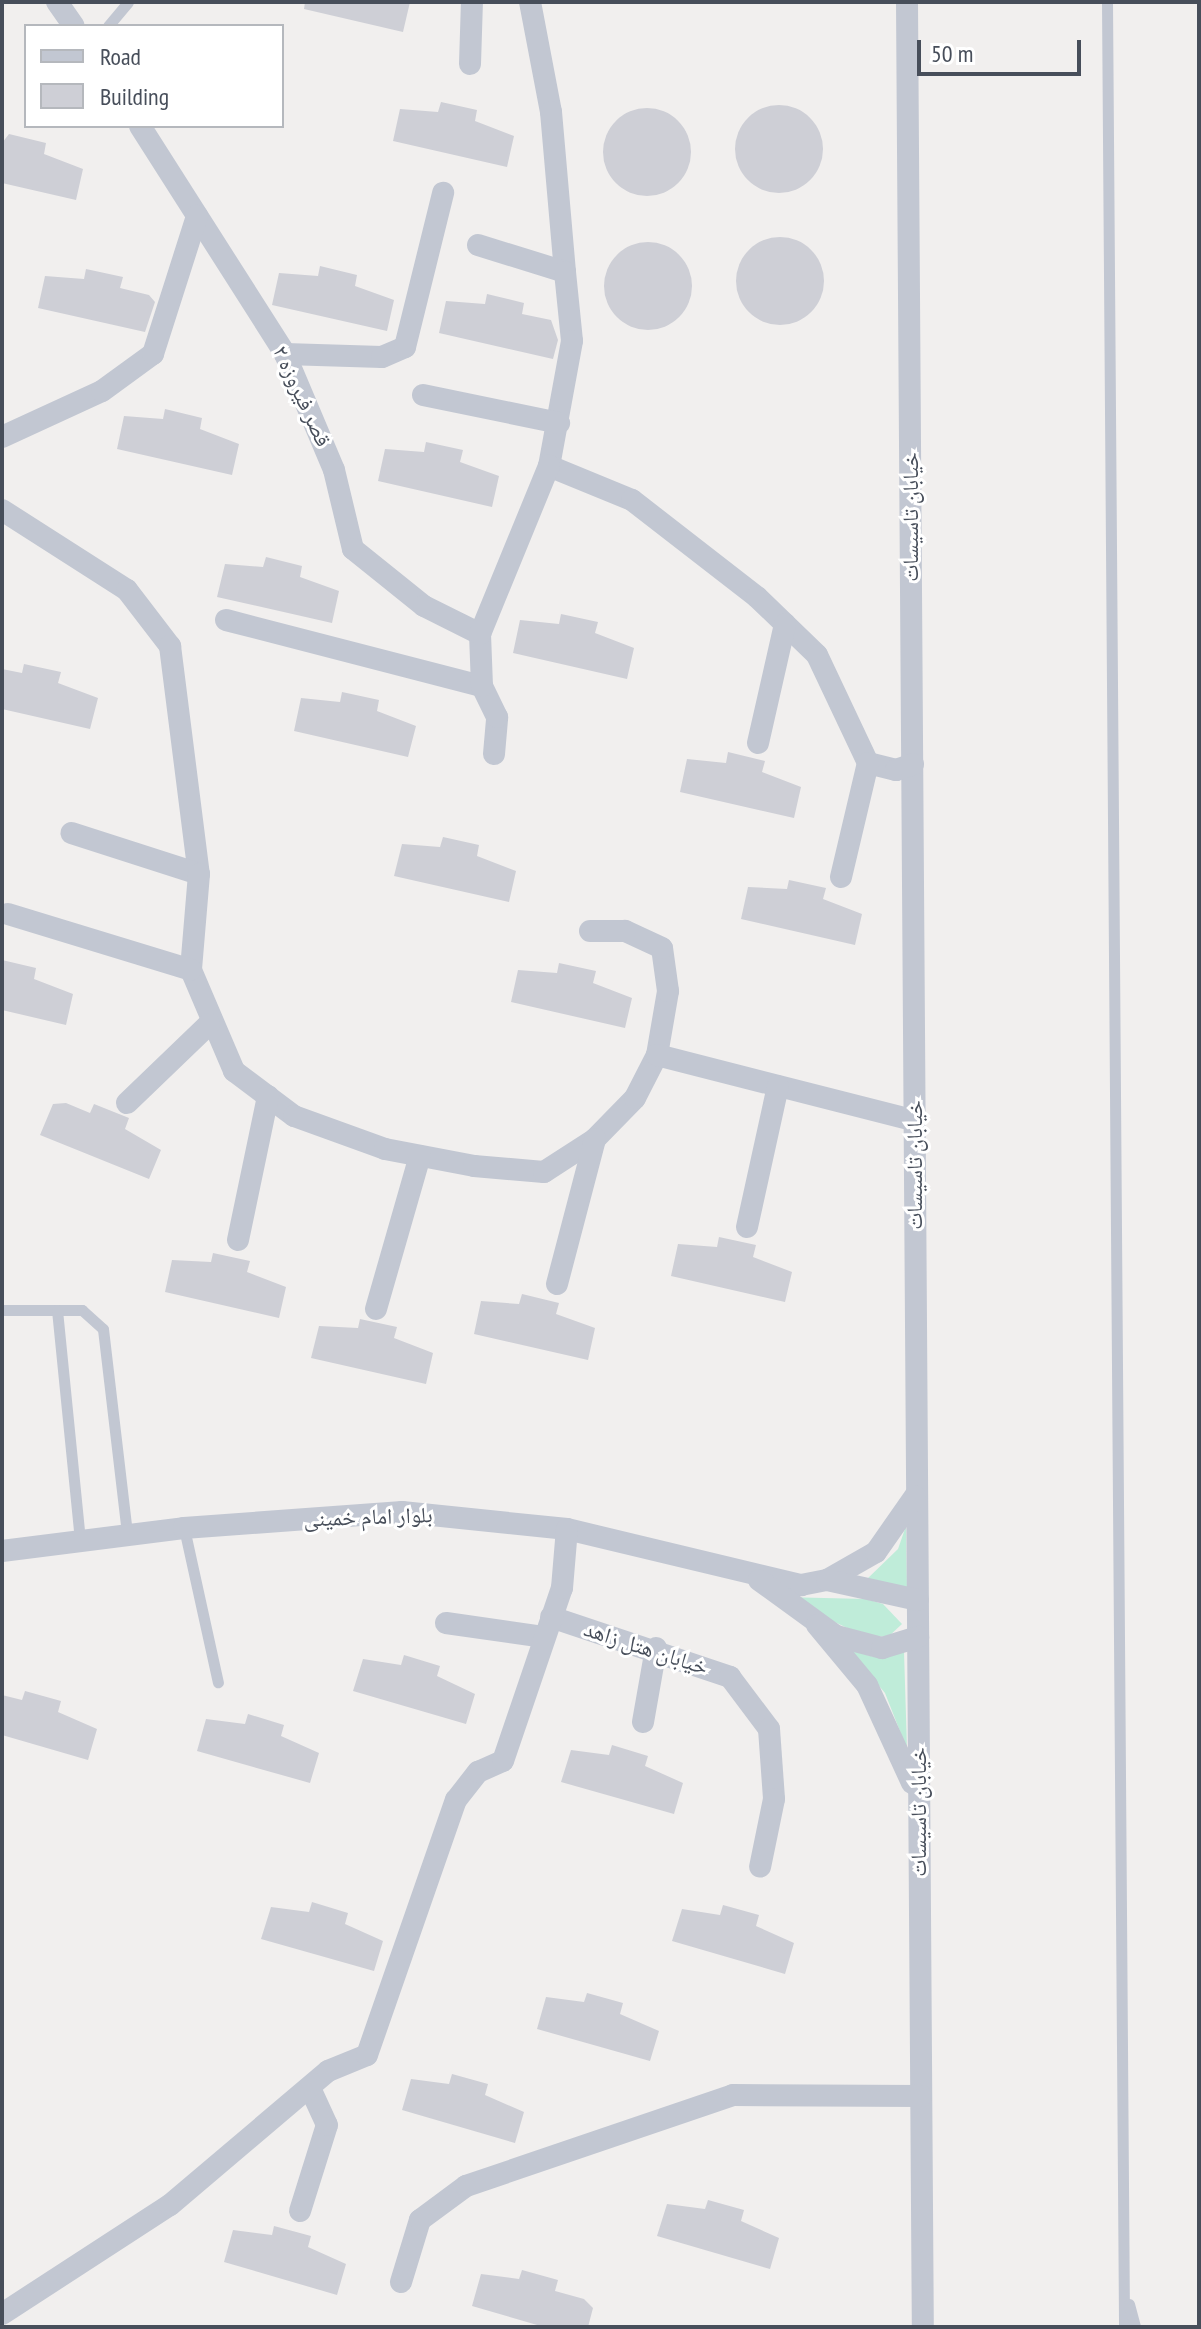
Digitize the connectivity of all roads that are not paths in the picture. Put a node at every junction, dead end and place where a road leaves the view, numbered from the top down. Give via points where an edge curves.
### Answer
1 (57, 2) edge
2 (128, 2) edge
3 (472, 2) edge
4 (530, 2) edge
5 (907, 2) edge
6 (1107, 2) edge
7 (73, 24) edge
8 (110, 24) edge
9 (470, 64) dead end
10 (141, 128) edge
11 (443, 193) dead end
12 (197, 216) junction
13 (478, 245) dead end
14 (565, 272) junction
15 (285, 354) junction
16 (423, 395) dead end
17 (559, 423) junction
18 (2, 437) edge
19 (549, 466) junction
20 (2, 510) edge
21 (226, 620) dead end
22 (785, 624) junction
23 (480, 634) junction
24 (482, 686) junction
25 (758, 743) dead end
26 (494, 754) dead end
27 (868, 763) junction
28 (913, 764) junction
29 (71, 833) dead end
30 (199, 874) junction
31 (841, 877) dead end
32 (8, 914) dead end
33 (590, 931) dead end
34 (191, 970) junction
35 (209, 1024) junction
36 (657, 1055) junction
37 (778, 1086) junction
38 (268, 1096) junction
39 (127, 1103) dead end
40 (915, 1121) junction
41 (595, 1139) junction
42 (420, 1156) junction
43 (747, 1227) dead end
44 (238, 1240) dead end
45 (557, 1284) dead end
46 (376, 1309) dead end
47 (2, 1310) edge
48 (57, 1310) junction
49 (917, 1491) junction
50 (184, 1528) junction
51 (567, 1529) junction
52 (127, 1534) junction
53 (80, 1539) junction
54 (13, 1550) edge
55 (2, 1559) edge
56 (754, 1576) junction
57 (827, 1580) junction
58 (918, 1600) junction
59 (446, 1623) dead end
60 (817, 1625) junction
61 (547, 1627) junction
62 (918, 1637) junction
63 (656, 1648) junction
64 (218, 1682) dead end
65 (643, 1722) dead end
66 (919, 1814) junction
67 (760, 1867) dead end
68 (310, 2088) junction
69 (921, 2096) junction
70 (300, 2211) dead end
71 (401, 2282) dead end
72 (1127, 2293) junction
73 (2, 2314) edge
74 (923, 2327) edge
75 (1124, 2327) edge
76 (1135, 2327) edge

1 - 7 street
2 - 8 lane
3 - 9 street
4 - 14 street via 551,112
5 - 28 street, خیابان تاسیسات
6 - 72 lane
10 - 12 street, قصر فیروزه ۲
11 - 15 street via 405,347 382,357
12 - 15 street, قصر فیروزه ۲
12 - 18 street via 153,354 102,391
13 - 14 street
14 - 17 street via 572,341
15 - 23 street, قصر فیروزه ۲ via 334,470 353,549 381,577
16 - 17 street
17 - 19 street
19 - 22 street via 632,500
19 - 23 street
20 - 30 street via 127,590 170,646
21 - 24 street
22 - 25 street
22 - 27 street via 817,655
23 - 24 street
24 - 26 street via 497,717
27 - 28 street via 896,770
27 - 31 street
28 - 40 street, خیابان تاسیسات
29 - 30 street
30 - 34 street
32 - 34 street
33 - 36 street via 625,931 662,948 668,991
34 - 35 street
35 - 38 street via 234,1071
35 - 39 street
36 - 37 street
36 - 41 street via 635,1098
37 - 40 street
37 - 43 street
38 - 42 street via 294,1116
38 - 44 street
40 - 49 street, خیابان تاسیسات
41 - 42 street via 544,1172
41 - 45 street
42 - 46 street
47 - 48 lane
48 - 52 lane via 82,1310 103,1329
48 - 53 lane
49 - 57 street via 876,1552
49 - 58 street, خیابان تاسیسات
50 - 51 street, بلوار امام خمینی via 402,1512
50 - 52 street, بلوار امام خمینی
50 - 64 lane
51 - 56 street, بلوار امام خمینی
51 - 61 street via 562,1588
52 - 53 street, بلوار امام خمینی
53 - 54 street, بلوار امام خمینی
54 - 55 street, بلوار امام خمینی
56 - 57 street, بلوار امام خمینی via 801,1585
56 - 60 street
57 - 58 street
58 - 62 street, خیابان تاسیسات
59 - 61 street, خیابان هتل زاهد
60 - 62 street via 882,1648
60 - 66 street via 867,1685 909,1769
61 - 63 street, خیابان هتل زاهد
61 - 68 street via 503,1761 478,1772 456,1800 367,2055
62 - 66 street, خیابان تاسیسات
63 - 65 street
63 - 67 street, خیابان هتل زاهد via 730,1677 769,1729 774,1799
66 - 69 street, خیابان تاسیسات
68 - 70 street via 327,2125
68 - 73 street via 170,2205
69 - 71 street via 733,2095 466,2186 420,2220
69 - 74 street, خیابان تاسیسات
72 - 75 lane
72 - 76 lane

